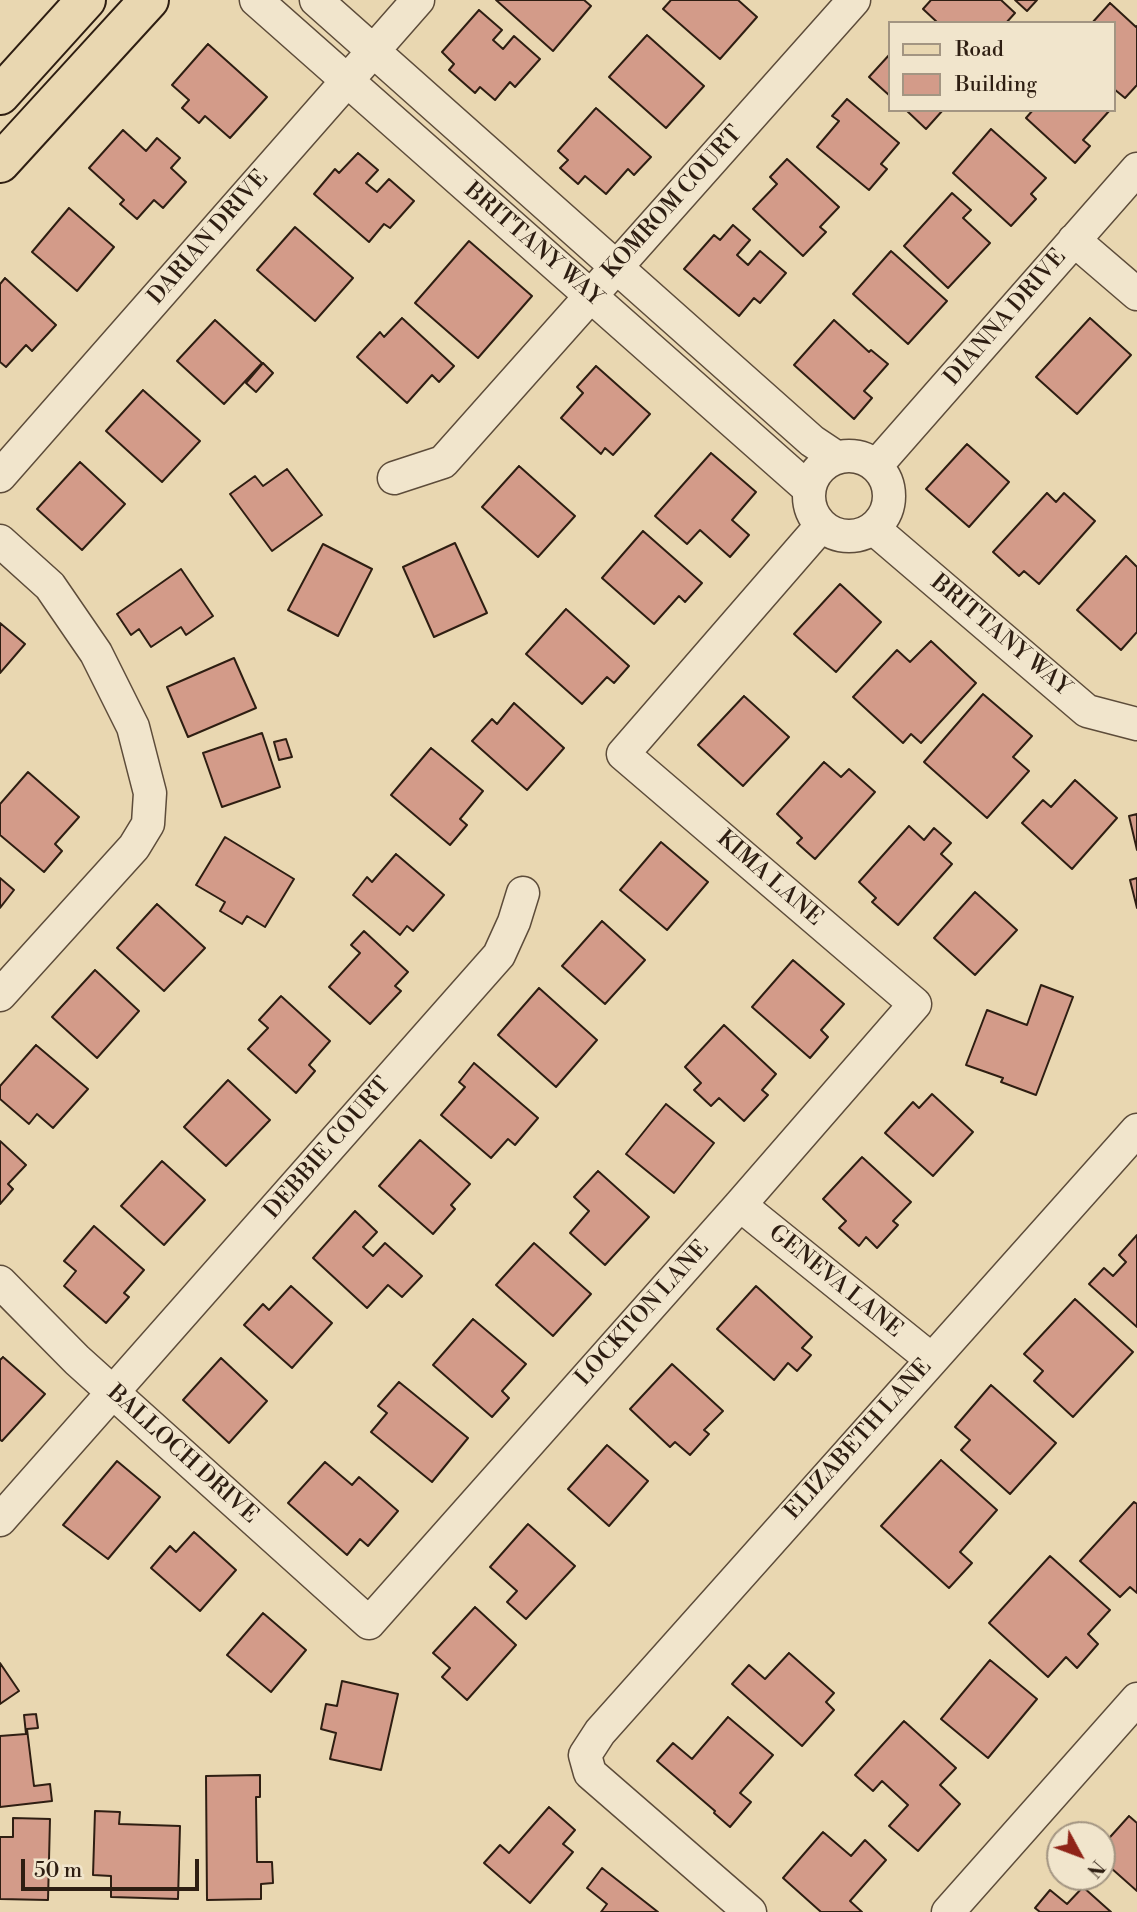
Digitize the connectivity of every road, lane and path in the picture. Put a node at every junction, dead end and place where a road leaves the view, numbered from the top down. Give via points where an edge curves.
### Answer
1 (86, 0) edge
2 (149, 0) edge
3 (256, 0) edge
4 (316, 0) edge
5 (418, 0) edge
6 (854, 0) edge
7 (373, 51) junction
8 (347, 81) junction
9 (0, 95) edge
10 (0, 163) edge
11 (1137, 169) edge
12 (1074, 240) junction
13 (616, 267) junction
14 (1137, 294) edge
15 (591, 296) junction
16 (836, 457) junction
17 (876, 466) junction
18 (0, 475) edge
19 (394, 478) dead end
20 (809, 489) junction
21 (821, 526) junction
22 (873, 528) junction
23 (0, 541) edge
24 (1137, 724) edge
25 (523, 893) dead end
26 (0, 995) edge
27 (915, 1004) joint
28 (1137, 1130) edge
29 (740, 1205) junction
30 (0, 1282) edge
31 (931, 1359) junction
32 (113, 1392) junction
33 (0, 1520) edge
34 (369, 1623) joint
35 (1137, 1699) edge
36 (750, 1912) edge
37 (948, 1912) edge

1 - 9 main road
2 - 10 main road
3 - 8 street, BRITTANY WAY
4 - 7 street, BRITTANY WAY
5 - 7 street, DARIAN DRIVE
6 - 13 street, KOMROM COURT
7 - 8 street, DARIAN DRIVE
7 - 13 street, BRITTANY WAY
8 - 15 street, BRITTANY WAY
8 - 18 street, DARIAN DRIVE
11 - 12 street, DIANNA DRIVE
12 - 14 street
12 - 17 street, DIANNA DRIVE
13 - 15 street, KOMROM COURT
13 - 16 street, BRITTANY WAY
15 - 19 street, KOMROM COURT via 443,462
15 - 20 street, BRITTANY WAY
16 - 17 street via 864,459
16 - 20 street via 824,464
17 - 22 street via 889,491 883,518
20 - 21 street via 808,502
21 - 22 street via 847,537
21 - 27 street, KIMA LANE via 623,754
22 - 24 street, BRITTANY WAY via 1087,711
23 - 26 street via 50,586 96,653 133,727 150,793 148,824 134,847
25 - 32 street, DEBBIE COURT via 499,955
27 - 29 street, LOCKTON LANE
28 - 31 street, ELIZABETH LANE
29 - 31 street, GENEVA LANE
29 - 34 street, LOCKTON LANE
30 - 32 street, BALLOCH DRIVE
31 - 36 street, ELIZABETH LANE via 600,1732 585,1755 590,1773
32 - 33 street, DEBBIE COURT
32 - 34 street, BALLOCH DRIVE
35 - 37 street

